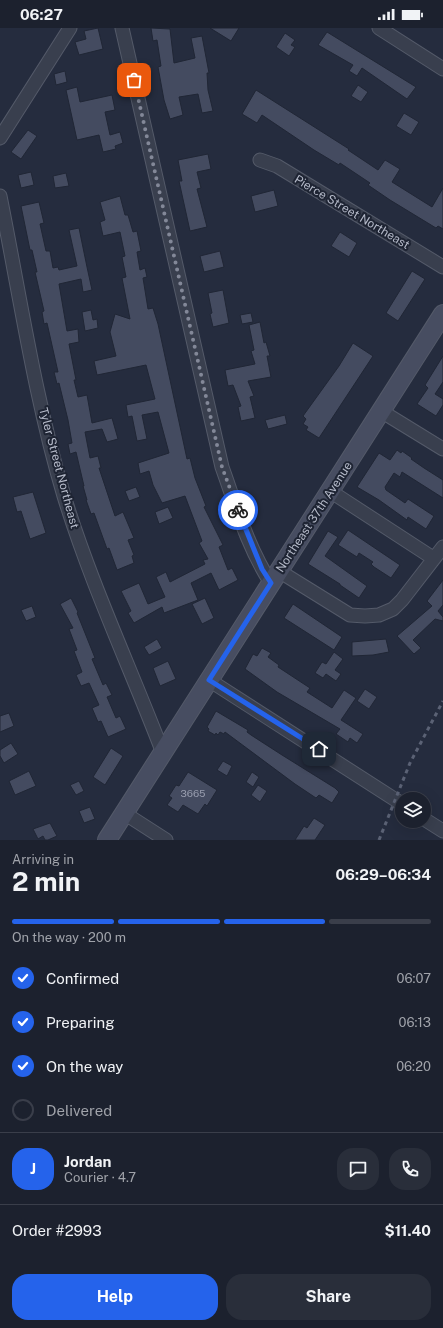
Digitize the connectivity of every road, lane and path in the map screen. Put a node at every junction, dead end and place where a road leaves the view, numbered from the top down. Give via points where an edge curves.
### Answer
1 (70, 28) edge
2 (122, 28) edge
3 (379, 28) edge
4 (443, 69) edge
5 (0, 138) edge
6 (260, 160) dead end
7 (0, 196) edge
8 (443, 266) edge
9 (442, 317) edge
10 (381, 411) junction
11 (443, 449) edge
12 (330, 491) junction
13 (443, 547) edge
14 (433, 558) junction
15 (275, 577) junction
16 (209, 680) junction
17 (162, 753) junction
18 (395, 800) edge
19 (124, 813) junction
20 (431, 823) edge
21 (443, 831) edge
22 (107, 840) edge
23 (166, 840) edge

1 - 5 street
2 - 15 street via 222,467 262,569
3 - 4 street
6 - 8 street, Pierce Street Northeast via 277,166
7 - 17 street, Tyler Street Northeast via 43,410 64,496 94,583
9 - 10 street, Northeast 37th Avenue
10 - 11 street
10 - 12 street, Northeast 37th Avenue
12 - 14 street
12 - 15 street, Northeast 37th Avenue
13 - 14 street
14 - 15 street via 393,609 372,616 350,615
15 - 16 street, Northeast 37th Avenue
16 - 17 street, Northeast 37th Avenue
16 - 18 street
17 - 19 street, Northeast 37th Avenue
19 - 22 street, Northeast 37th Avenue
19 - 23 street
20 - 21 street

